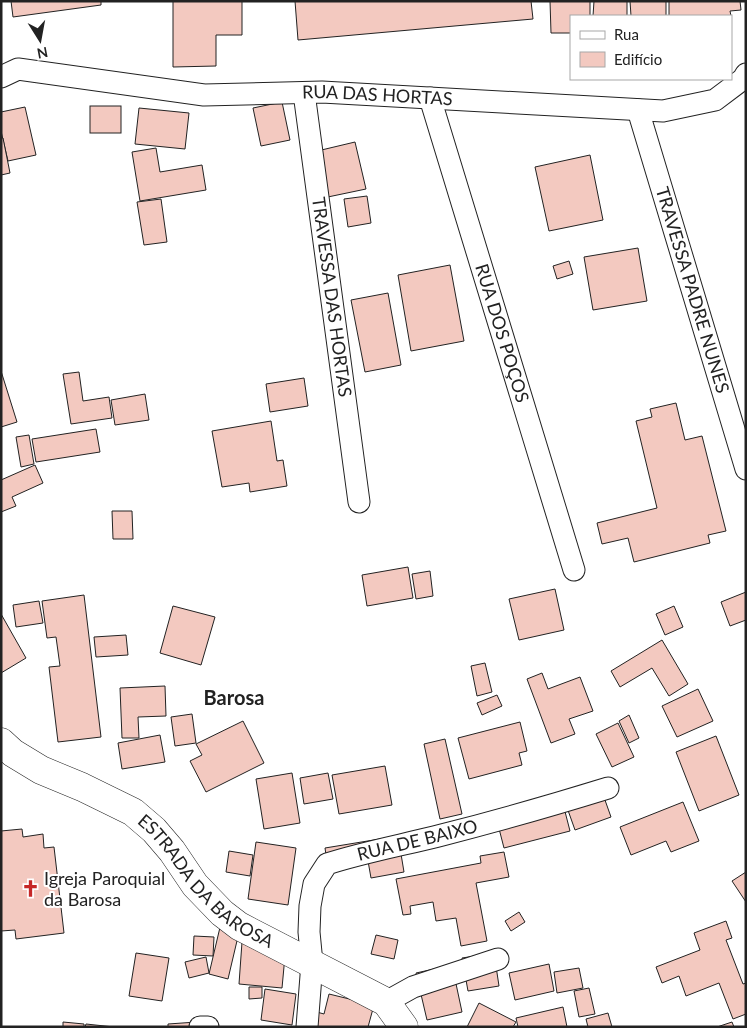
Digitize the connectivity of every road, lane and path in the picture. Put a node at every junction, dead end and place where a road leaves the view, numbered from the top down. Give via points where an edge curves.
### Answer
1 (746, 74) edge
2 (1, 77) edge
3 (304, 93) junction
4 (430, 98) junction
5 (638, 110) junction
6 (746, 469) edge
7 (359, 502) dead end
8 (574, 570) dead end
9 (1, 742) edge
10 (608, 788) dead end
11 (498, 959) dead end
12 (312, 963) junction
13 (386, 1002) junction
14 (200, 1027) edge
15 (208, 1027) edge
16 (307, 1027) edge
17 (404, 1027) edge

1 - 5 street, RUA DAS HORTAS via 715,100 663,111
2 - 3 street, RUA DAS HORTAS via 18,69 204,95
3 - 4 street, RUA DAS HORTAS
3 - 7 street, TRAVESSA DAS HORTAS
4 - 5 street, RUA DAS HORTAS
4 - 8 street, RUA DOS POÇOS
5 - 6 street, TRAVESSA PADRE NUNES
9 - 12 street, ESTRADA DA BAROSA via 41,770 133,812 154,830 195,884 222,913 239,926
10 - 12 street, RUA DE BAIXO via 501,820 326,864 314,884 310,906
11 - 13 street via 413,987
12 - 13 street, ESTRADA DA BAROSA
12 - 16 street, RUA DE BAIXO
13 - 17 street, ESTRADA DA BAROSA
14 - 15 street

